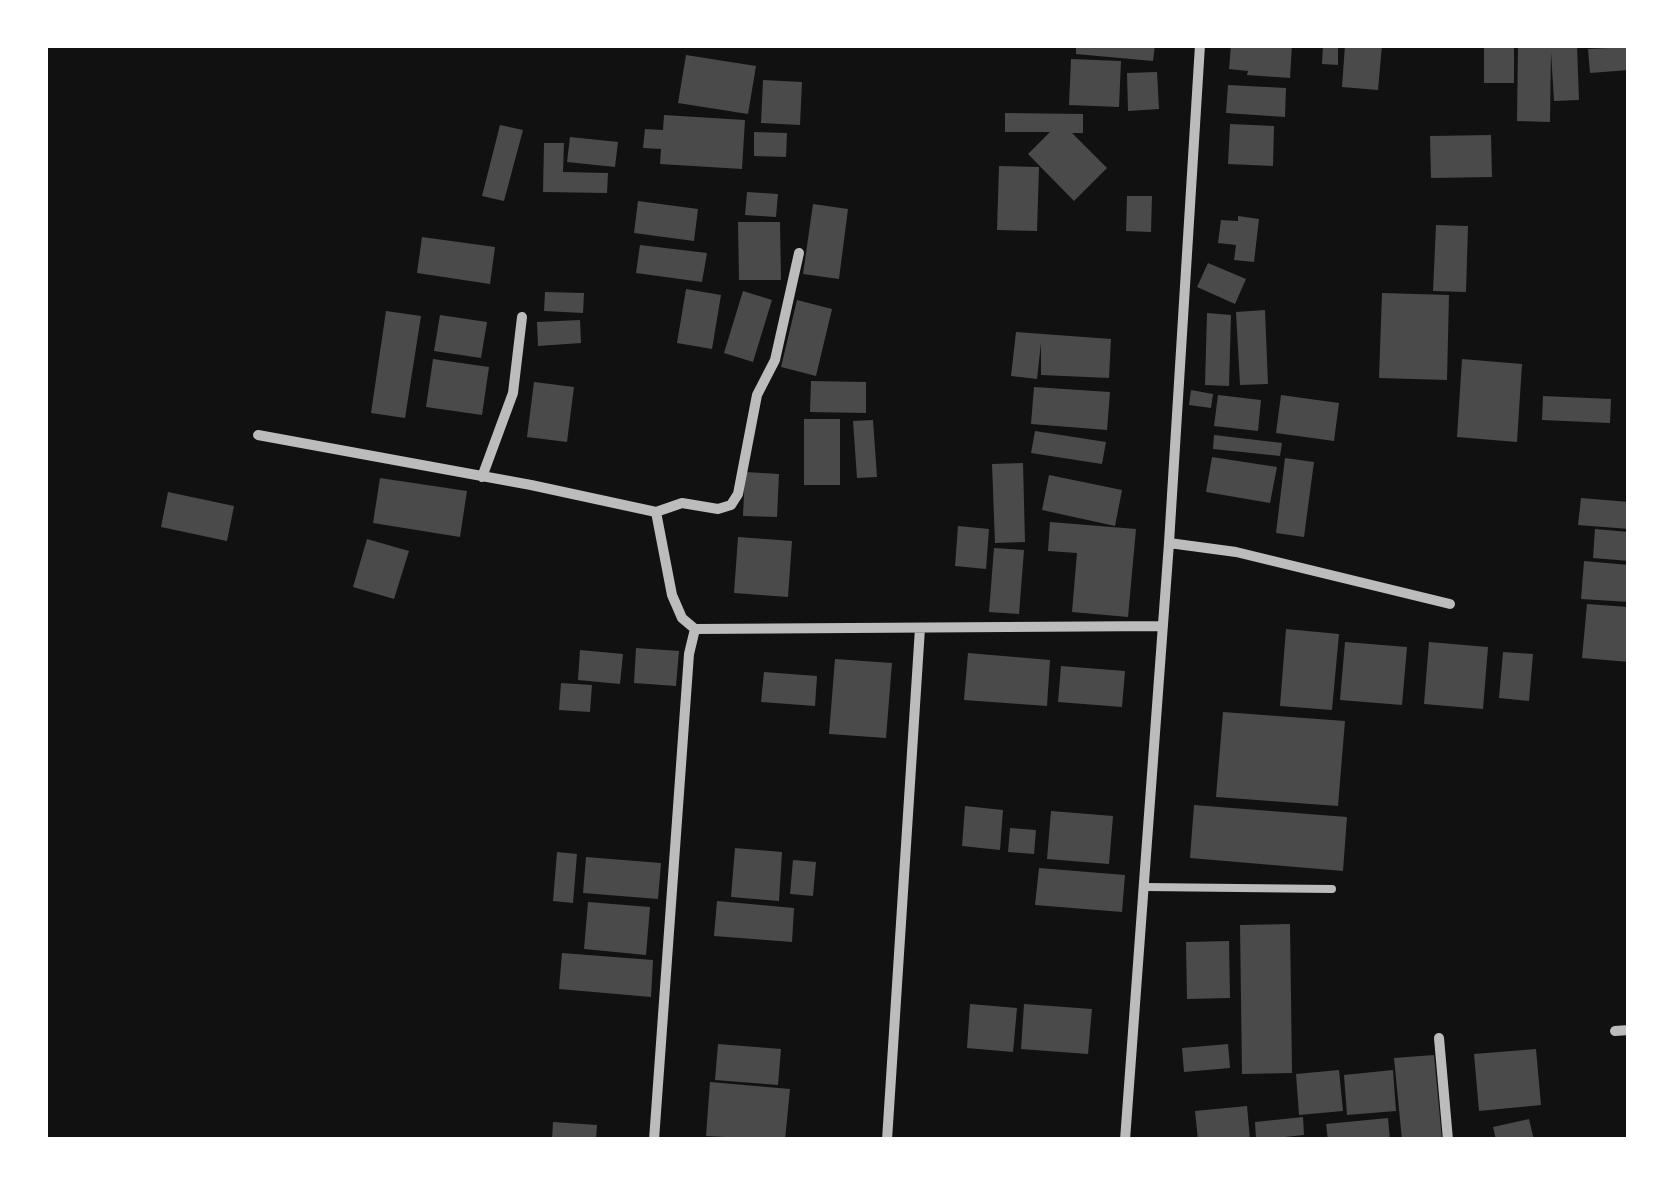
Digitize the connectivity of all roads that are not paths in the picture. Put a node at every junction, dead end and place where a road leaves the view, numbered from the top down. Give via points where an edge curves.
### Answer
1 (1200, 45) edge
2 (799, 253) dead end
3 (522, 317) dead end
4 (258, 435) dead end
5 (482, 476) junction
6 (656, 512) junction
7 (1169, 543) junction
8 (1450, 604) dead end
9 (1163, 626) junction
10 (920, 628) junction
11 (695, 629) junction
12 (1145, 887) junction
13 (1332, 889) dead end
14 (1616, 1030) dead end
15 (1629, 1030) edge
16 (1440, 1038) dead end
17 (654, 1140) edge
18 (887, 1140) edge
19 (1126, 1140) edge
20 (1448, 1140) edge

1 - 7 street
2 - 6 street via 738,494 731,506 718,509 682,503
3 - 5 street via 513,392
4 - 5 street
5 - 6 street
6 - 11 street via 672,595
7 - 8 street via 1236,552
7 - 9 street
9 - 10 street
9 - 12 street
10 - 11 street
10 - 18 street
11 - 17 street
12 - 13 lane
12 - 19 street
14 - 15 street
16 - 20 street

